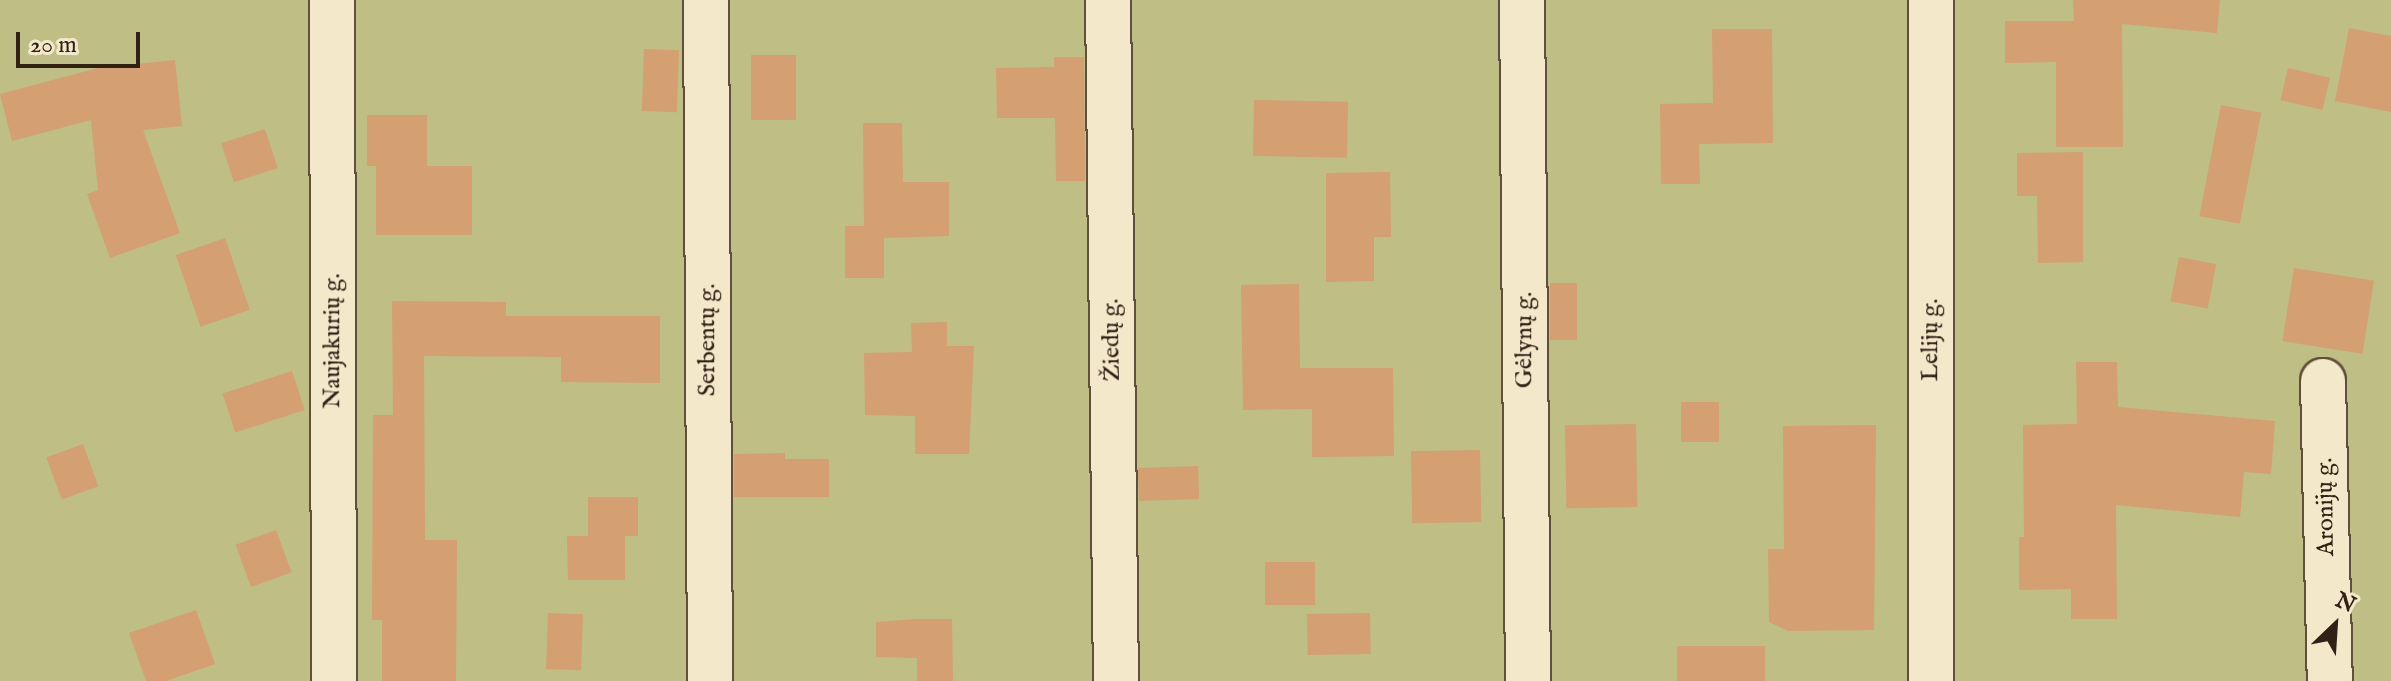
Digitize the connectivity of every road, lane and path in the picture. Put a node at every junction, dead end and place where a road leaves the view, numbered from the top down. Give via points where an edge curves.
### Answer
1 (332, 0) edge
2 (706, 0) edge
3 (1108, 0) edge
4 (1522, 0) edge
5 (1931, 0) edge
6 (2323, 381) dead end
7 (334, 681) edge
8 (710, 681) edge
9 (1116, 681) edge
10 (1528, 681) edge
11 (1931, 681) edge
12 (2330, 681) edge

1 - 7 street, Naujakurių g.
2 - 8 street, Serbentų g.
3 - 9 street, Žiedų g.
4 - 10 street, Gėlynų g.
5 - 11 street, Lelijų g.
6 - 12 street, Aronijų g.

